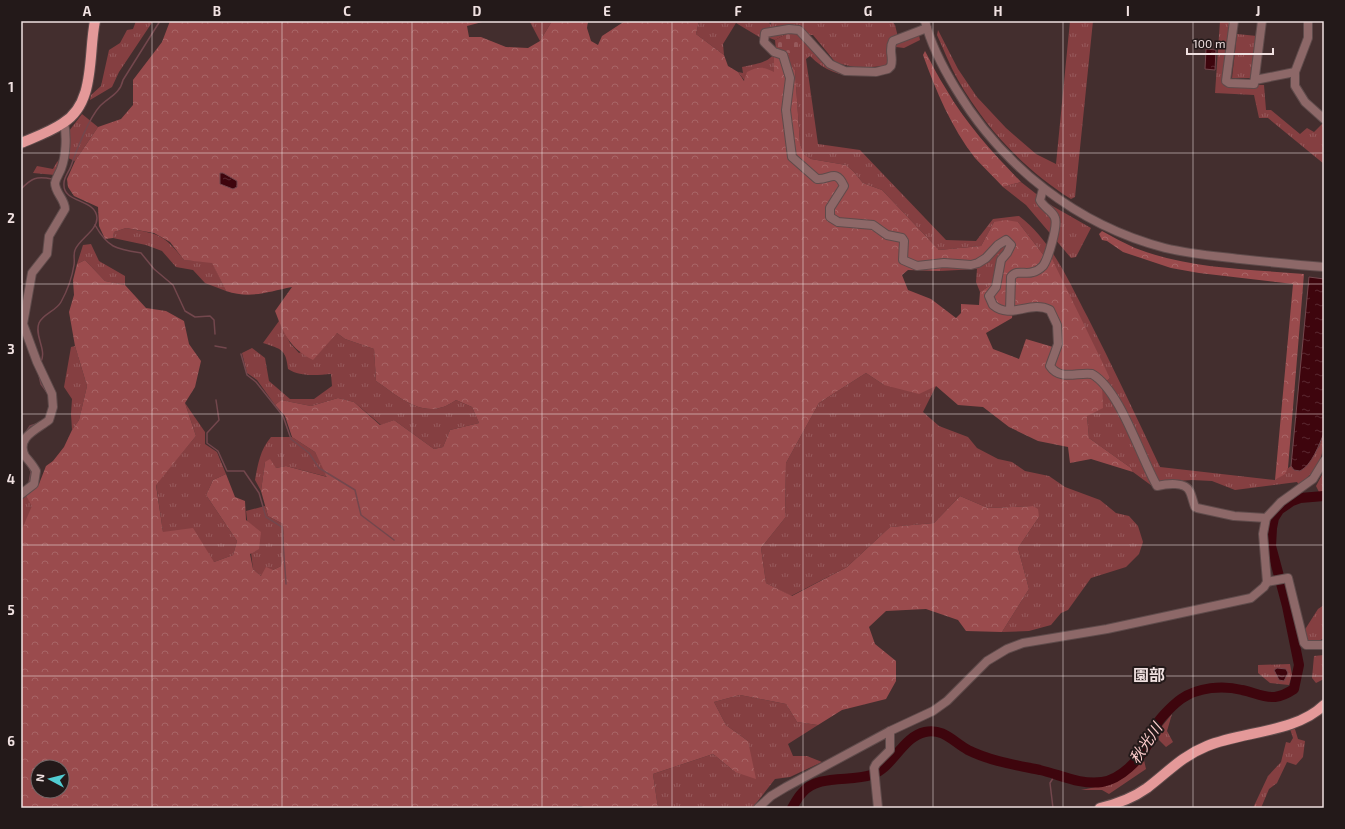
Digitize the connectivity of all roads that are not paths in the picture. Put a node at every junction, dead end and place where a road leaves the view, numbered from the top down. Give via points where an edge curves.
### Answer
1 (95, 21) edge
2 (1234, 21) edge
3 (1262, 21) edge
4 (1308, 21) edge
5 (926, 24) edge
6 (1295, 72) junction
7 (1255, 80) junction
8 (1324, 119) edge
9 (64, 123) junction
10 (21, 143) edge
11 (1043, 189) junction
12 (1324, 267) edge
13 (1010, 310) junction
14 (1324, 461) edge
15 (21, 494) edge
16 (1266, 518) junction
17 (1270, 582) junction
18 (1324, 645) edge
19 (1323, 708) edge
20 (890, 731) junction
21 (758, 808) edge
22 (878, 808) edge
23 (1100, 808) edge

1 - 9 main road via 86,93 72,116
2 - 7 street via 1226,81 1254,84
3 - 7 street
4 - 6 street via 1306,48
5 - 11 street via 948,77 968,108 1000,148
5 - 13 street via 894,41 890,48 890,66 876,72 845,71 830,64 799,30 765,33 764,42 771,50 782,55 789,71 786,110 791,140 790,152 795,160 817,179 834,175 842,181 844,186 830,208 830,217 838,222 873,226 887,235 902,238 904,262 917,266 944,263 971,265 986,258 1006,240 1010,248 1001,260 998,280 989,296 999,310
6 - 7 street
6 - 8 street via 1297,92
9 - 10 main road
9 - 15 street via 64,159 57,177 56,189 63,199 65,209 49,236 47,254 32,273 23,324 52,394 53,407 49,420 31,430 23,445 24,454 36,471 34,484
11 - 12 street via 1098,223 1165,248 1203,255
11 - 13 street via 1040,200 1056,219 1049,252 1039,271 1030,274 1018,272 1011,277
13 - 16 street via 1044,307 1050,310 1057,325 1058,344 1050,366 1054,371 1063,374 1092,374 1104,383 1121,411 1157,486 1170,484 1185,487 1197,508 1234,516
14 - 16 street via 1313,478 1281,502
16 - 17 street via 1263,534
17 - 18 street via 1288,578 1304,643
17 - 20 street via 1251,598 1023,643 1007,649 979,668 947,702
19 - 23 main road via 1292,723 1208,746 1182,759 1130,798
20 - 21 street via 770,796
20 - 22 street via 890,750 874,768

